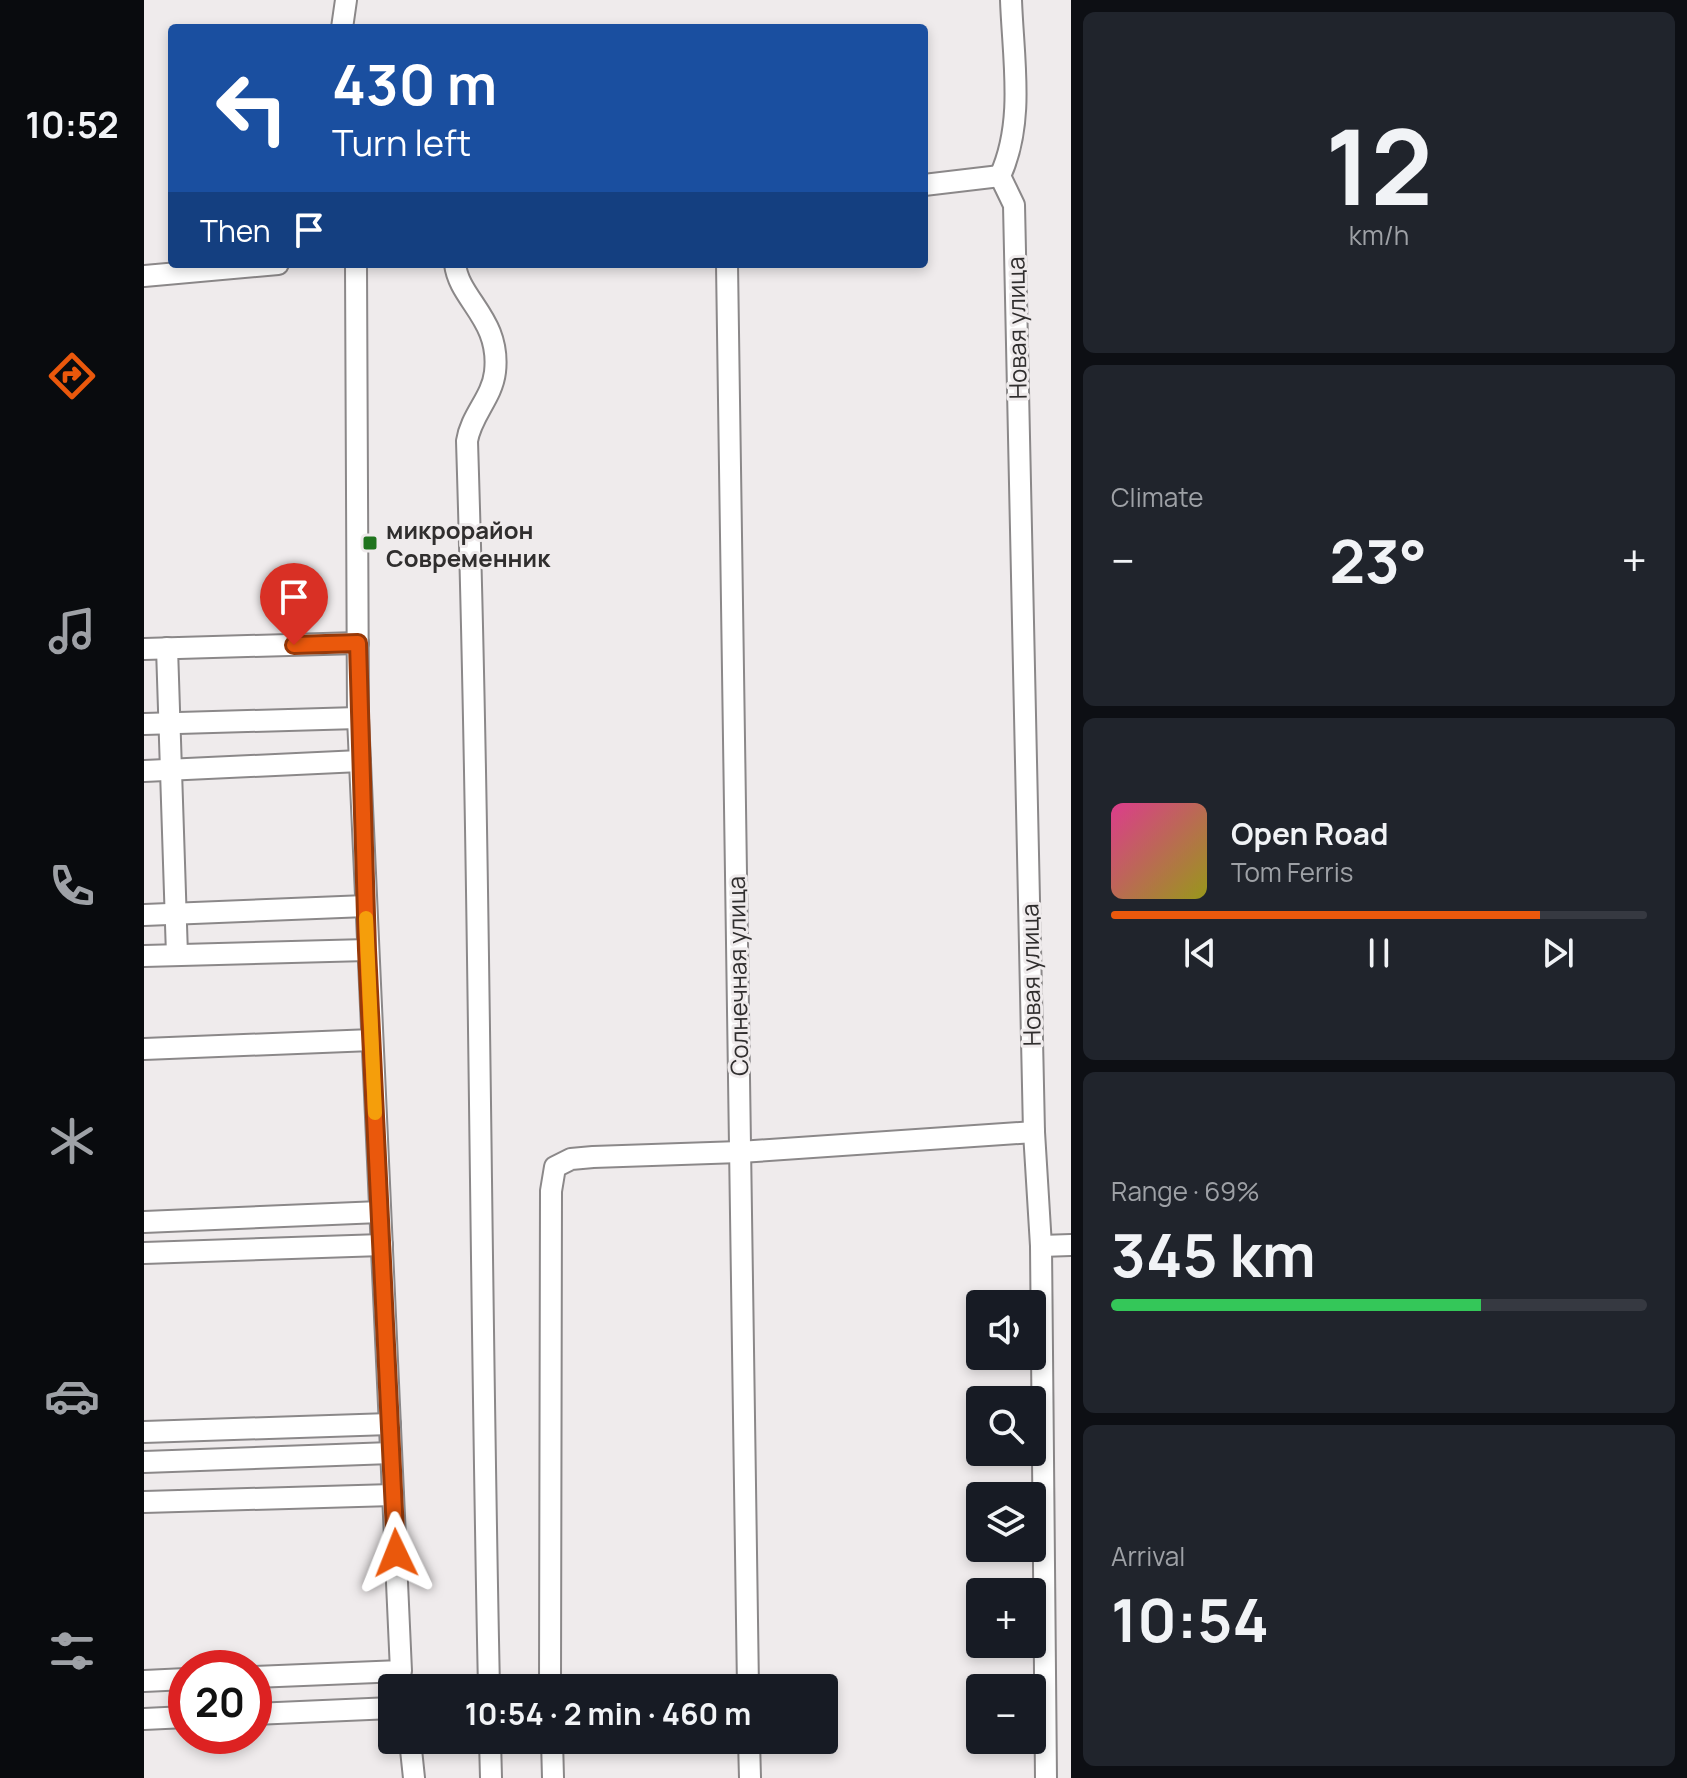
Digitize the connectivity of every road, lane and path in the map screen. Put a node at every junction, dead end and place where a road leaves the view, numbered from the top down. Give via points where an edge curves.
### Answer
1 (346, 0) edge
2 (1011, 0) edge
3 (343, 24) edge
4 (1000, 176) junction
5 (928, 185) edge
6 (233, 268) edge
7 (356, 268) edge
8 (455, 268) edge
9 (727, 268) edge
10 (144, 276) edge
11 (358, 643) junction
12 (167, 648) junction
13 (144, 649) edge
14 (358, 718) junction
15 (168, 723) junction
16 (144, 724) edge
17 (360, 761) junction
18 (169, 770) junction
19 (144, 771) edge
20 (366, 906) junction
21 (176, 914) junction
22 (144, 915) edge
23 (367, 950) junction
24 (177, 955) junction
25 (144, 956) edge
26 (372, 1040) junction
27 (144, 1049) edge
28 (1034, 1132) junction
29 (740, 1152) junction
30 (380, 1212) junction
31 (144, 1222) edge
32 (382, 1245) junction
33 (1071, 1245) edge
34 (1041, 1246) junction
35 (144, 1253) edge
36 (390, 1424) junction
37 (144, 1432) edge
38 (391, 1453) junction
39 (144, 1462) edge
40 (393, 1495) junction
41 (144, 1502) edge
42 (401, 1674) edge
43 (489, 1674) edge
44 (550, 1674) edge
45 (748, 1674) edge
46 (272, 1677) edge
47 (168, 1680) edge
48 (378, 1680) edge
49 (144, 1681) edge
50 (378, 1709) edge
51 (272, 1713) edge
52 (168, 1718) edge
53 (144, 1719) edge
54 (411, 1754) edge
55 (490, 1754) edge
56 (552, 1754) edge
57 (749, 1754) edge
58 (414, 1778) edge
59 (491, 1778) edge
60 (553, 1778) edge
61 (750, 1778) edge
62 (1046, 1778) edge

1 - 3 street
2 - 4 street via 1016,104 1012,151
4 - 5 street
4 - 28 street, Новая улица via 1014,205
6 - 10 street
7 - 11 street
8 - 43 street via 495,348 491,392 467,441 478,799
9 - 29 street, Солнечная улица
11 - 12 street
11 - 14 street
12 - 13 street
12 - 15 street
14 - 15 street
14 - 17 street
15 - 16 street
15 - 18 street
17 - 18 street
17 - 20 street
18 - 19 street
18 - 21 street
20 - 21 street
20 - 23 street
21 - 22 street
21 - 24 street
23 - 24 street
23 - 26 street
24 - 25 street
26 - 27 street
26 - 30 street
28 - 29 street
28 - 34 street, Новая улица
29 - 44 street via 593,1157 555,1167
29 - 45 street, Солнечная улица
30 - 31 street
30 - 32 street
32 - 35 street
32 - 36 street
33 - 34 street
34 - 62 street, Новая улица
36 - 37 street
36 - 38 street
38 - 39 street
38 - 40 street
40 - 41 street
40 - 42 street
46 - 48 street
47 - 49 street
50 - 51 street
52 - 53 street
54 - 58 street
55 - 59 street
56 - 60 street
57 - 61 street

